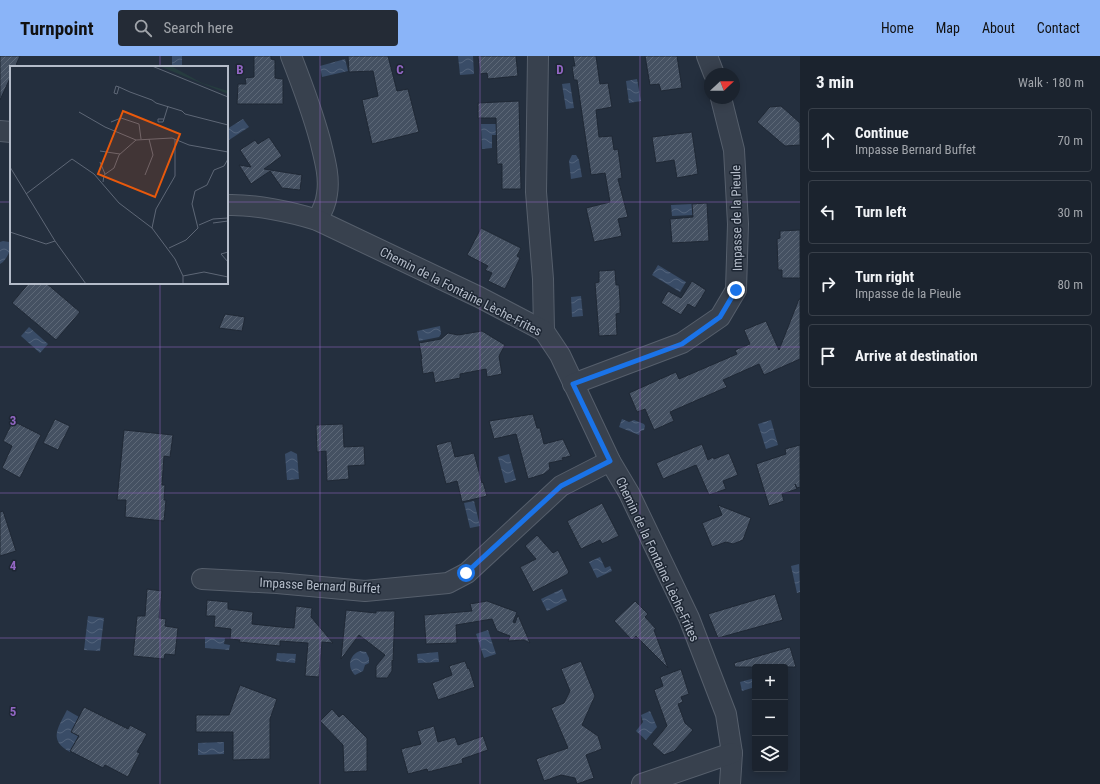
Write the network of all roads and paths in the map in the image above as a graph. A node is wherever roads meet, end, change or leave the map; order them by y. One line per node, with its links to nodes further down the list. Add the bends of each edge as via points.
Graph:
1 (291, 56): 7 (street, via 326,164 328,194)
2 (538, 56): 8 (street, via 536,192)
3 (707, 56): 4 (street)
4 (712, 68)
5 (722, 104): 9 (street, Impasse de la Pieule, via 734,150 738,224 736,290 720,317 682,344)
6 (228, 205): 7 (street, Chemin de la Fontaine Lèche-Frites, via 301,214)
7 (317, 220): 8 (street, Chemin de la Fontaine Lèche-Frites)
8 (544, 331): 9 (street, Chemin de la Fontaine Lèche-Frites, via 560,355)
9 (573, 384): 10 (street, Chemin de la Fontaine Lèche-Frites)
10 (610, 461): 11 (street, Impasse Bernard Buffet, via 561,486 466,573 448,583 365,590); 12 (street, Chemin de la Fontaine Lèche-Frites, via 629,493 688,618 726,714)
11 (202, 579)
12 (732, 753): 13 (street); 14 (street, Chemin de la Fontaine Lèche-Frites)
13 (642, 784)
14 (730, 784)

